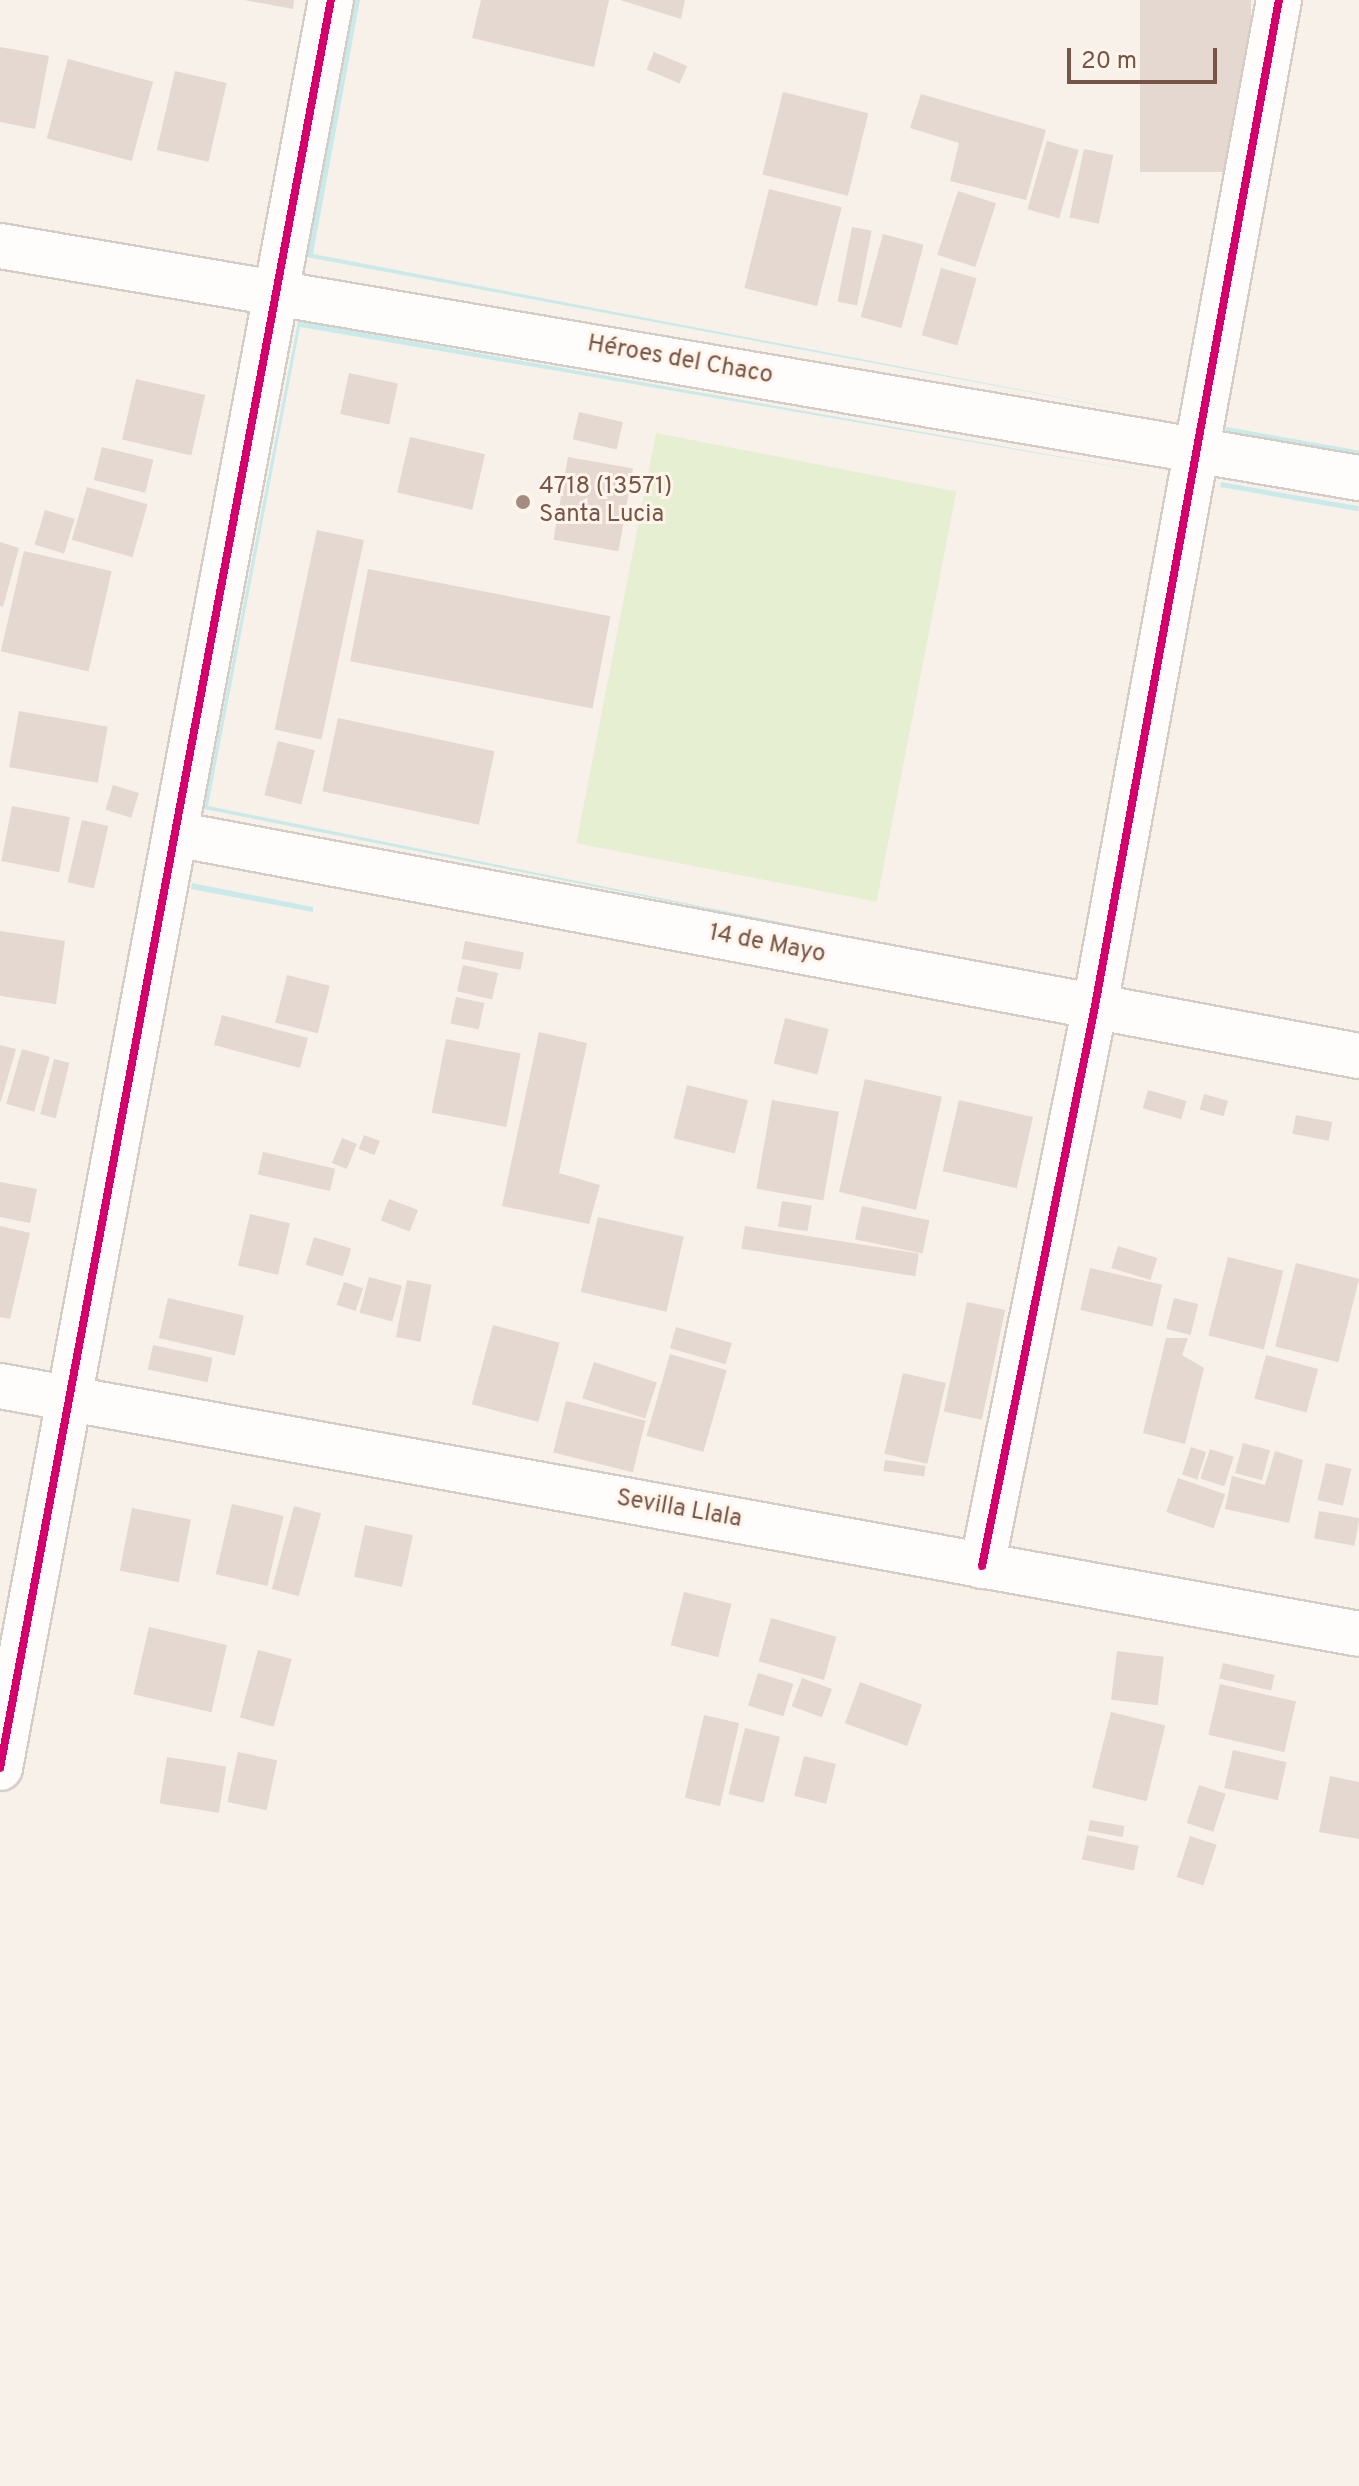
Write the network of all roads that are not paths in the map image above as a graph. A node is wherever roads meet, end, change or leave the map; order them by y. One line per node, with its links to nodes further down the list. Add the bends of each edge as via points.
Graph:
1 (331, 0): 4 (street)
2 (1279, 0): 5 (street)
3 (0, 246): 4 (street, Héroes del Chaco)
4 (276, 292): 5 (street, Héroes del Chaco); 7 (street)
5 (1197, 449): 6 (street, Héroes del Chaco); 8 (street)
6 (1359, 478)
7 (175, 834): 8 (street, 14 de Mayo); 11 (street)
8 (1095, 1006): 9 (street, 14 de Mayo); 12 (street)
9 (1359, 1056)
10 (0, 1386): 11 (street, Sevilla Llala)
11 (69, 1398): 12 (street, Sevilla Llala); 14 (street)
12 (982, 1566): 13 (street, Sevilla Llala)
13 (1359, 1634)
14 (0, 1768)

